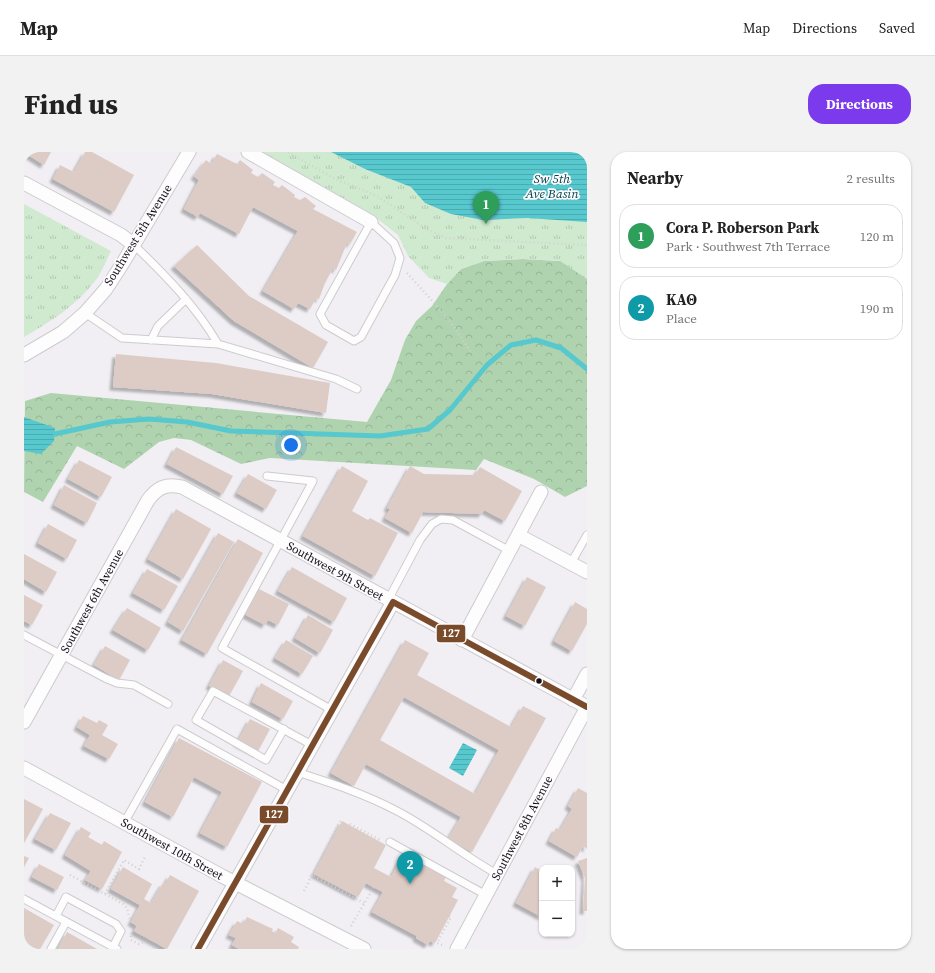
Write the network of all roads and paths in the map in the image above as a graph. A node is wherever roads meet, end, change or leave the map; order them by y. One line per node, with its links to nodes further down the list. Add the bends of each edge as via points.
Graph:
1 (189, 152): 6 (street, Southwest 5th Avenue)
2 (248, 152): 5 (street)
3 (288, 152): 7 (path, via 333,178 377,196 428,230 446,238)
4 (24, 183): 6 (street, via 121,235)
5 (371, 222): 8 (lane, via 394,243); 8 (lane, via 320,314 326,325 354,341 361,337 395,275)
6 (134, 245): 9 (lane); 10 (street, Southwest 5th Avenue, via 106,288)
7 (587, 245)
8 (400, 258): 13 (path, via 408,275 447,317)
9 (186, 299): 11 (lane, via 158,326); 12 (lane)
10 (85, 313): 11 (lane, via 122,338); 14 (street, Southwest 5th Avenue, via 63,332)
11 (151, 340): 12 (lane)
12 (218, 344): 15 (lane, via 320,374)
13 (471, 352)
14 (24, 355)
15 (358, 389)
16 (267, 476): 21 (lane, via 313,481)
17 (166, 485): 21 (street, Southwest 9th Street, via 182,488); 28 (street, Southwest 6th Avenue, via 155,491 148,500)
18 (541, 492): 19 (street)
19 (518, 535): 22 (street); 23 (street)
20 (587, 535): 23 (lane)
21 (281, 541): 25 (street, Southwest 9th Street); 33 (lane, via 222,648)
22 (510, 551): 25 (lane, via 453,520 441,519 432,524 420,540); 27 (street)
23 (571, 563): 24 (street)
24 (587, 572)
25 (390, 601): 27 (street, Southwest 9th Street); 33 (street)
26 (24, 635): 28 (lane)
27 (462, 640): 30 (street, Southwest 9th Street)
28 (62, 655): 31 (lane, via 117,683 134,685); 34 (street, Southwest 6th Avenue)
29 (587, 674): 30 (street)
30 (573, 700): 32 (street, Southwest 9th Street)
31 (168, 704)
32 (587, 707): 44 (street, Southwest 8th Avenue)
33 (332, 710): 36 (street)
34 (24, 722)
35 (284, 729): 35 (lane, via 266,760 196,720 213,691); 36 (lane)
36 (312, 744): 38 (street)
37 (24, 768): 41 (street, Southwest 10th Street)
38 (297, 772): 39 (street); 44 (lane, via 354,790 397,811)
39 (287, 790): 41 (lane, via 176,729); 46 (street)
40 (341, 820): 45 (path)
41 (124, 823): 46 (street, Southwest 10th Street)
42 (390, 842): 50 (lane)
43 (146, 855): 49 (path, via 139,869 124,860)
44 (497, 874): 50 (street, Southwest 8th Avenue)
45 (312, 875): 48 (path); 52 (path)
46 (234, 883): 60 (street); 61 (street, Southwest 10th Street)
47 (374, 887): 52 (path)
48 (304, 890)
49 (105, 894)
50 (486, 895): 62 (street, Southwest 8th Avenue)
51 (24, 899): 53 (lane)
52 (364, 903): 56 (path)
53 (56, 916): 55 (lane); 58 (lane, via 66,897 116,924 121,931)
54 (449, 916): 57 (path, via 451,917 437,943)
55 (66, 922): 58 (lane); 59 (lane)
56 (351, 927)
57 (442, 945)
58 (115, 948)
59 (50, 949)
60 (198, 949)
61 (364, 949)
62 (457, 949)

